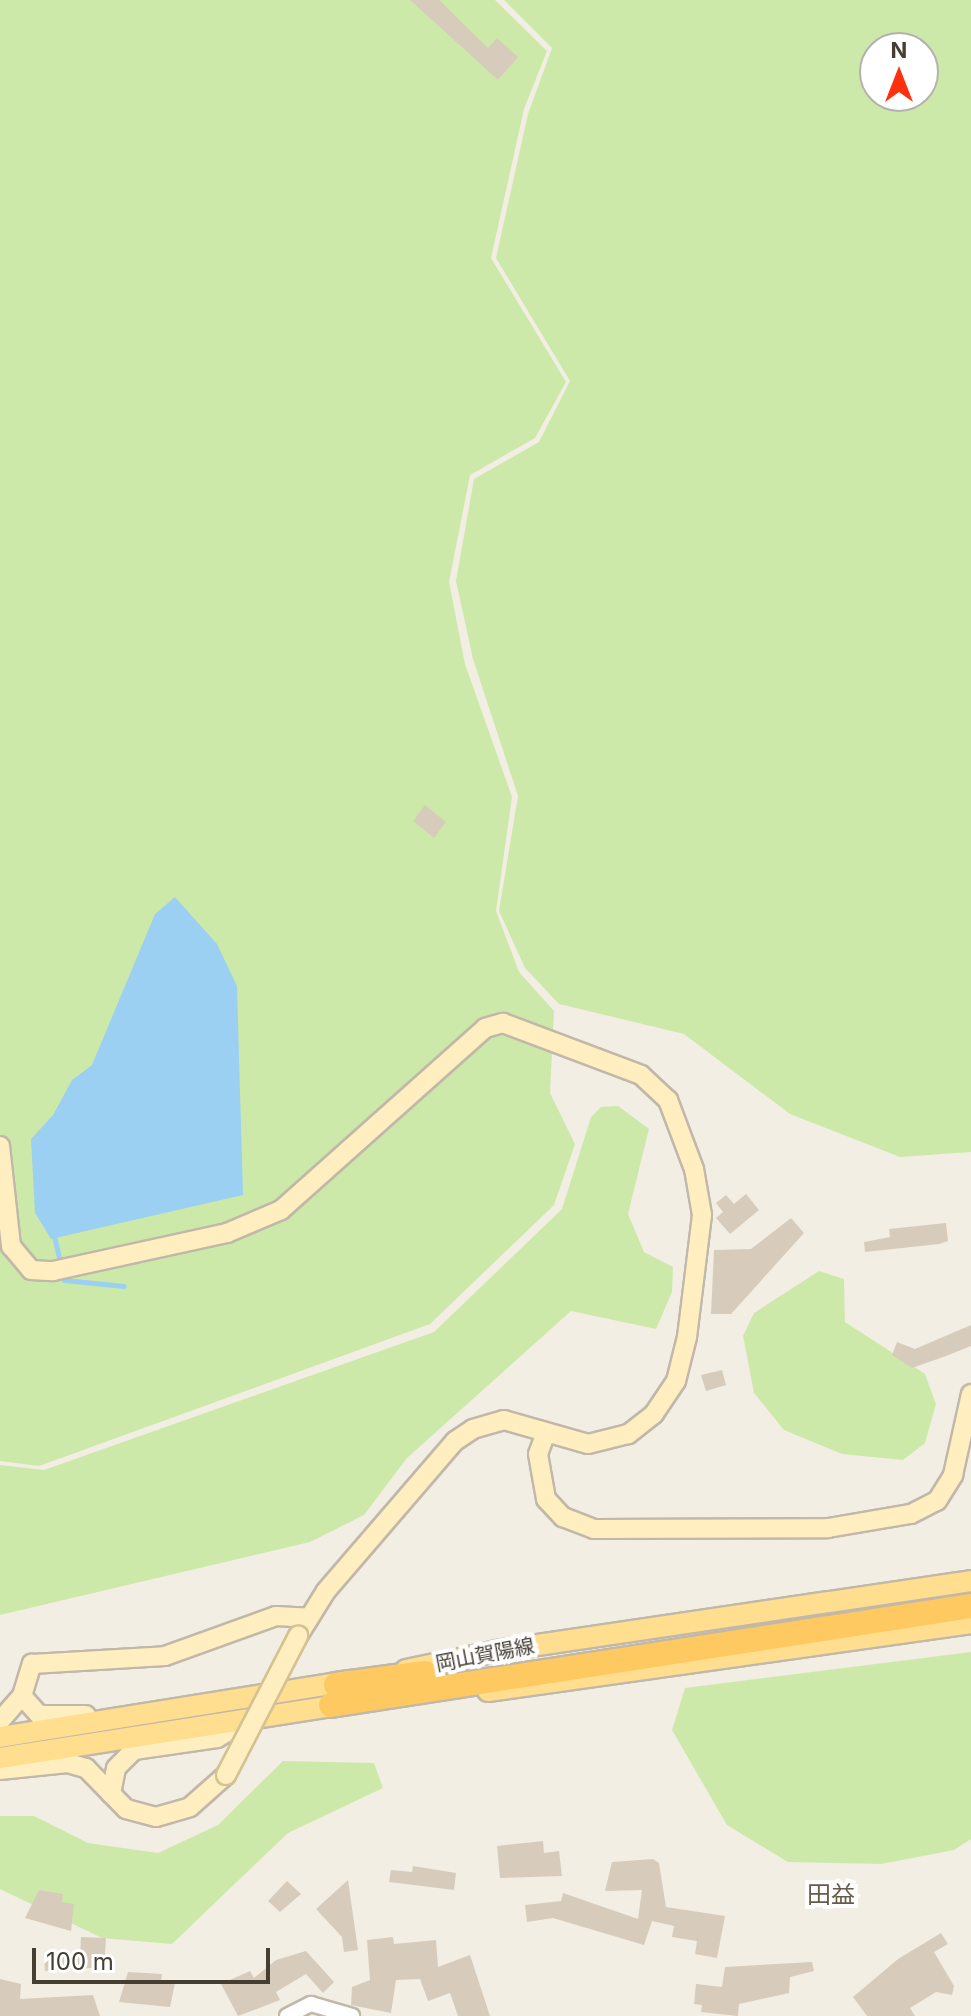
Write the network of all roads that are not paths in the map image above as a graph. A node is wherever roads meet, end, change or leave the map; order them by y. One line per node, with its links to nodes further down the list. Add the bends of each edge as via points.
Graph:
1 (0, 1146): 3 (street, via 11,1246 31,1270 53,1271 227,1233 281,1210 485,1028 503,1023 525,1029 641,1075 668,1100 700,1189 687,1337 676,1381 654,1414 628,1434 588,1444)
2 (971, 1394): 3 (street, via 953,1475 937,1501 911,1514 828,1528 594,1529 563,1517 546,1499 538,1454)
3 (545, 1435): 7 (street, via 504,1420 455,1441)
4 (971, 1581): 9 (main road, 岡山賀陽線, via 497,1651)
5 (971, 1590): 9 (highway)
6 (971, 1606): 9 (highway)
7 (309, 1618): 10 (street, via 276,1616 165,1656 32,1664); 17 (street, bridge, via 226,1775 201,1800 168,1816 133,1813)
8 (971, 1623): 9 (main road, 岡山賀陽線, via 542,1687)
9 (334, 1695): 11 (main road, 岡山賀陽線); 12 (main road, 岡山賀陽線)
10 (22, 1696): 11 (street, via 32,1710 50,1717 173,1701); 13 (street)
11 (224, 1702): 14 (main road, 岡山賀陽線)
12 (248, 1720): 15 (main road, 岡山賀陽線); 17 (street, via 217,1738 134,1750 116,1768)
13 (0, 1721)
14 (0, 1737)
15 (0, 1758)
16 (0, 1770): 17 (street, via 68,1763 86,1768)
17 (111, 1794)
18 (287, 2016): 19 (street, via 311,2004)
19 (352, 2016)

